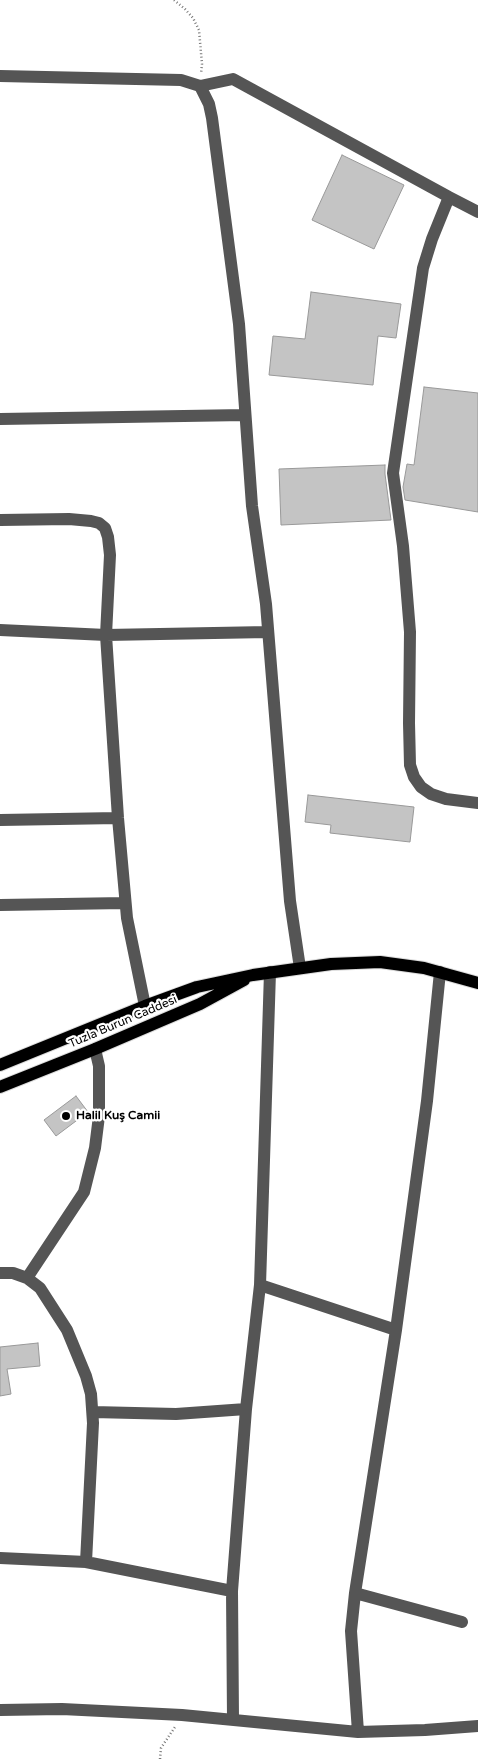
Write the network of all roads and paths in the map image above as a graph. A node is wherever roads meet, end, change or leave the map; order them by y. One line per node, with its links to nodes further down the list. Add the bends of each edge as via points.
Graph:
1 (174, 0): 3 (path, via 185,8 199,30)
2 (0, 76): 3 (street, via 182,80)
3 (200, 86): 4 (street, via 233,79); 6 (street, via 212,118 238,314)
4 (448, 197): 5 (street); 12 (street, via 423,268 393,473 410,632 410,765 414,777 431,794)
5 (478, 212)
6 (245, 415): 7 (street); 10 (street, via 252,506)
7 (0, 419)
8 (0, 520): 11 (street, via 69,519 99,523 105,528 110,555)
9 (0, 630): 11 (street)
10 (268, 632): 11 (street); 17 (street, via 290,901)
11 (106, 635): 13 (street)
12 (478, 803)
13 (118, 818): 14 (street); 15 (street)
14 (0, 820)
15 (125, 904): 16 (street); 22 (street)
16 (0, 905)
17 (300, 968): 18 (main road, Tuzla Burun Caddesi); 19 (main road, Tuzla Burun Caddesi, via 380,962)
18 (270, 972): 20 (main road, Tuzla Burun Caddesi); 28 (street)
19 (440, 972): 21 (main road, Tuzla Burun Caddesi); 29 (street, via 428,1101)
20 (253, 975): 22 (main road, Tuzla Burun Caddesi, via 197,987); 23 (main road, Tuzla Burun Caddesi, via 200,1004)
21 (478, 983)
22 (145, 1006): 24 (main road, Tuzla Burun Caddesi)
23 (95, 1050): 25 (main road, Tuzla Burun Caddesi); 27 (street, via 99,1066 99,1116 84,1192)
24 (0, 1065)
25 (0, 1088)
26 (0, 1273): 27 (street)
27 (27, 1278): 31 (street, via 40,1288 67,1330 86,1376)
28 (260, 1284): 29 (street); 30 (street)
29 (396, 1330): 35 (street)
30 (246, 1409): 31 (street, via 176,1414); 34 (street)
31 (93, 1412): 33 (street)
32 (0, 1558): 33 (street)
33 (86, 1562): 34 (street)
34 (232, 1591): 39 (street)
35 (354, 1593): 36 (street); 41 (street, via 351,1631)
36 (462, 1622)
37 (0, 1710): 38 (street, via 62,1709)
38 (182, 1715): 39 (street); 42 (path, via 161,1748)
39 (233, 1719): 41 (street)
40 (478, 1726): 41 (street)
41 (358, 1732)
42 (160, 1759)

